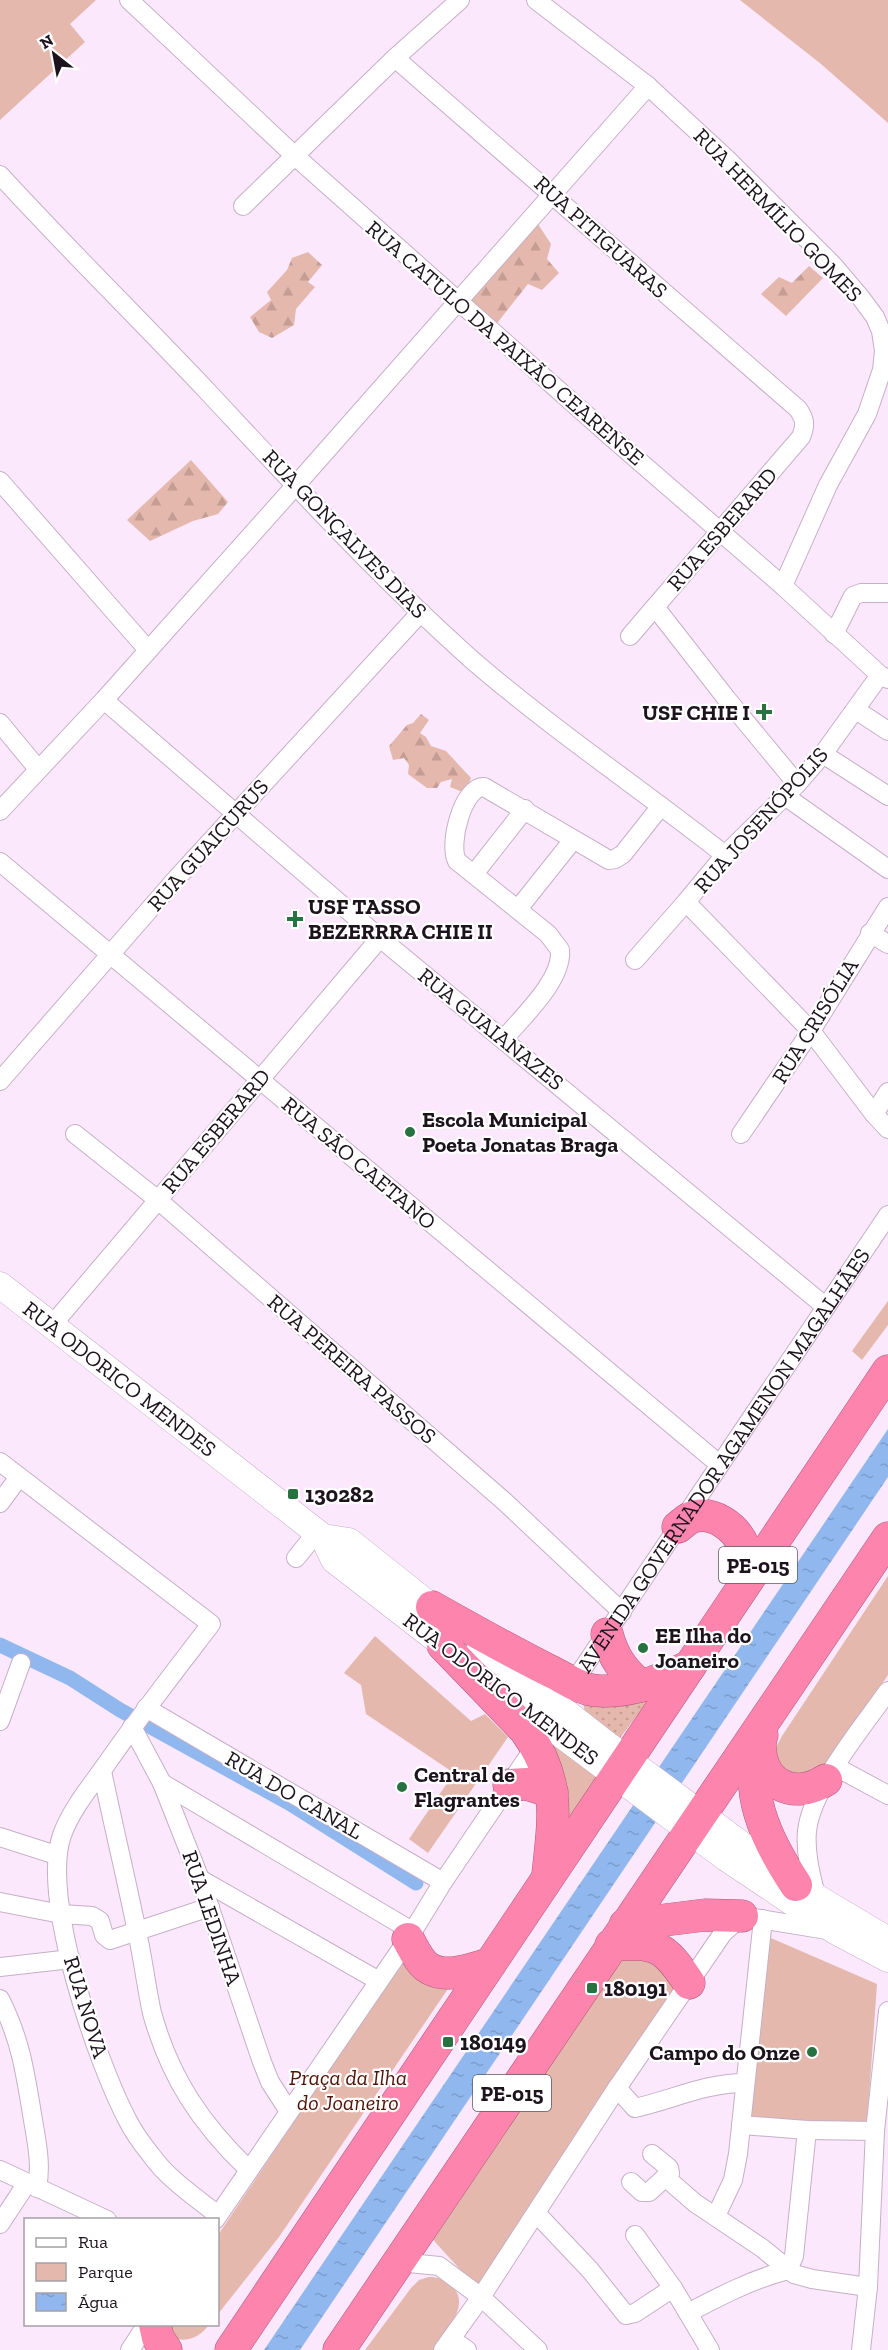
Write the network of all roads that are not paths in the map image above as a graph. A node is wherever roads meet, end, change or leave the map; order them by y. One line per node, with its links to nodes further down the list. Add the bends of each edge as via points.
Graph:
1 (129, 0): 6 (street, RUA CATULO DA PAIXÃO CEARENSE)
2 (460, 0): 4 (street)
3 (536, 0): 5 (street, RUA HERMÍLIO GOMES)
4 (395, 58): 6 (street); 8 (street, RUA PITIGUARAS)
5 (648, 86): 8 (street); 15 (street, RUA HERMÍLIO GOMES, via 833,265 875,317 881,331 882,370 873,399 828,485)
6 (295, 156): 9 (street); 10 (street, RUA CATULO DA PAIXÃO CEARENSE)
7 (0, 175): 13 (street, RUA GONÇALVES DIAS)
8 (554, 194): 10 (street); 11 (street, RUA PITIGUARAS)
9 (243, 207)
10 (458, 302): 13 (street); 14 (street, RUA CATULO DA PAIXÃO CEARENSE)
11 (805, 418): 14 (street, RUA ESBERARD, via 801,437)
12 (0, 481): 21 (street)
13 (296, 485): 18 (street, RUA GONÇALVES DIAS); 21 (street)
14 (720, 531): 15 (street, RUA CATULO DA PAIXÃO CEARENSE); 17 (street, RUA ESBERARD)
15 (783, 586): 19 (street, RUA CATULO DA PAIXÃO CEARENSE)
16 (888, 593): 19 (street, via 854,596)
17 (655, 607): 20 (street, RUA ESBERARD); 29 (street, via 687,645)
18 (421, 612): 31 (street, RUA GONÇALVES DIAS, via 542,717); 34 (street, RUA GUAICURUS)
19 (834, 634): 22 (street, RUA CATULO DA PAIXÃO CEARENSE)
20 (630, 636)
21 (148, 650): 23 (street)
22 (884, 677): 24 (street, RUA JOSENÓPOLIS)
23 (104, 700): 28 (street); 34 (street, RUA GUAIANAZES)
24 (856, 710): 26 (street); 27 (street, RUA JOSENÓPOLIS)
25 (0, 723): 28 (street)
26 (888, 730)
27 (823, 754): 29 (street, RUA JOSENÓPOLIS); 30 (street)
28 (38, 769): 33 (street)
29 (791, 790): 36 (street, RUA JOSENÓPOLIS); 38 (street)
30 (888, 796)
31 (661, 806): 35 (street, via 615,859 603,858); 36 (street, RUA GONÇALVES DIAS)
32 (525, 809): 35 (street); 39 (street); 39 (street, via 484,787 474,790 458,819 454,850 457,861)
33 (0, 811)
34 (235, 814): 44 (street, RUA GUAIANAZES); 46 (street, RUA GUAICURUS)
35 (573, 840): 42 (street)
36 (725, 855): 40 (street, RUA JOSENÓPOLIS)
37 (0, 862): 46 (street, RUA SÃO CAETANO)
38 (888, 868)
39 (474, 874): 42 (street)
40 (686, 902): 47 (street, RUA JOSENÓPOLIS); 48 (street)
41 (888, 907): 43 (street, RUA CRISÓLIA)
42 (518, 909): 49 (street, via 554,941 560,955 548,986)
43 (870, 933): 45 (street); 48 (street, RUA CRISÓLIA)
44 (380, 938): 49 (street, RUA GUAIANAZES); 50 (street, RUA ESBERARD)
45 (888, 944)
46 (111, 956): 50 (street, RUA SÃO CAETANO); 51 (street, RUA GUAICURUS)
47 (634, 960)
48 (811, 1031): 53 (street); 56 (street, RUA CRISÓLIA)
49 (504, 1039): 60 (street, RUA GUAIANAZES)
50 (259, 1080): 57 (street, RUA ESBERARD); 64 (street, RUA SÃO CAETANO)
51 (0, 1081)
52 (888, 1092): 53 (street)
53 (874, 1114): 54 (street)
54 (888, 1129)
55 (75, 1134): 57 (street, RUA PEREIRA PASSOS)
56 (741, 1134)
57 (158, 1200): 61 (street, RUA ESBERARD); 73 (street, RUA PEREIRA PASSOS, via 505,1502)
58 (888, 1215): 60 (street, AVENIDA GOVERNADOR AGAMENON MAGALHÃES)
59 (0, 1285): 61 (main road, RUA ODORICO MENDES)
60 (826, 1307): 64 (street, AVENIDA GOVERNADOR AGAMENON MAGALHÃES)
61 (53, 1324): 68 (main road, RUA ODORICO MENDES)
62 (888, 1371): 71 (highway, PE-015)
63 (0, 1462): 65 (street)
64 (719, 1464): 67 (street, AVENIDA GOVERNADOR AGAMENON MAGALHÃES)
65 (20, 1477): 66 (street); 81 (street, RUA NOVA, via 210,1624)
66 (0, 1503)
67 (678, 1527): 71 (highway, PE-015, via 691,1518 707,1516 722,1521 743,1545); 73 (street, AVENIDA GOVERNADOR AGAMENON MAGALHÃES)
68 (320, 1534): 70 (street); 72 (main road, RUA ODORICO MENDES, via 349,1541); 74 (main road, RUA ODORICO MENDES, via 334,1560)
69 (888, 1538): 80 (highway, PE-015)
70 (296, 1558)
71 (752, 1575): 76 (highway, PE-015)
72 (432, 1607): 79 (highway, via 509,1651)
73 (614, 1623): 77 (highway, via 616,1660); 79 (street, AVENIDA GOVERNADOR AGAMENON MAGALHÃES)
74 (443, 1645): 84 (highway, via 509,1711); 87 (main road, RUA ODORICO MENDES)
75 (21, 1663): 82 (street)
76 (690, 1666): 77 (highway); 87 (highway, PE-015)
77 (641, 1686): 79 (highway)
78 (888, 1690): 86 (street)
79 (565, 1694): 87 (main road, RUA ODORICO MENDES)
80 (777, 1703): 83 (highway); 92 (highway, PE-015)
81 (139, 1717): 85 (street, RUA NOVA); 88 (street, RUA LEDINHA); 97 (street, RUA DO CANAL)
82 (0, 1721)
83 (760, 1740): 86 (highway, via 766,1773 784,1787 813,1788); 98 (highway, via 754,1769 760,1820 771,1845)
84 (536, 1745): 89 (street); 90 (highway, via 548,1769)
85 (102, 1771): 94 (street, RUA NOVA, via 73,1812); 103 (street)
86 (831, 1773): 91 (street); 98 (street, via 814,1805 807,1831)
87 (630, 1774): 92 (main road); 96 (highway, PE-015)
88 (162, 1783): 95 (street, RUA LEDINHA); 105 (street)
89 (509, 1785): 90 (highway, via 527,1784); 97 (street)
90 (552, 1792): 96 (highway, via 554,1816)
91 (888, 1795)
92 (686, 1816): 98 (main road); 104 (main road); 106 (highway, PE-015)
93 (0, 1837): 94 (street)
94 (56, 1855): 101 (street, RUA NOVA)
95 (200, 1879): 100 (street, RUA LEDINHA); 112 (street)
96 (547, 1879): 110 (highway, PE-015)
97 (443, 1882): 105 (street)
98 (806, 1890): 107 (main road)
99 (0, 1902): 101 (street)
100 (210, 1908): 103 (street); 119 (street, RUA LEDINHA, via 262,2062)
101 (62, 1914): 103 (street, via 97,1919 110,1940); 108 (street, RUA NOVA)
102 (753, 1918): 104 (street); 106 (highway, via 705,1915); 113 (street, via 723,1933); 117 (street)
103 (137, 1931): 125 (street, via 152,2011 176,2076 197,2113)
104 (835, 1931): 109 (main road)
105 (410, 1935): 110 (highway, via 427,1967 438,1972 450,1974); 112 (street)
106 (618, 1935): 113 (highway, via 664,1951); 137 (highway, PE-015)
107 (888, 1940)
108 (71, 1959): 111 (street); 132 (street, RUA NOVA, via 103,2063 128,2122 152,2157)
109 (888, 1959)
110 (490, 1964): 146 (highway, PE-015)
111 (0, 1967)
112 (379, 1981): 119 (street)
113 (689, 1983): 118 (street)
114 (0, 1999): 129 (street, via 24,2061 40,2162)
115 (888, 2011): 116 (street)
116 (886, 2050): 121 (street)
117 (744, 2083): 118 (street, via 682,2093 635,2108); 120 (street)
118 (617, 2088): 130 (street)
119 (288, 2110): 125 (street)
120 (741, 2125): 122 (street); 131 (street, via 731,2145 733,2180)
121 (880, 2126): 122 (street); 126 (street)
122 (807, 2130): 138 (street, via 794,2256)
123 (652, 2154): 127 (street, via 670,2169)
124 (0, 2170): 129 (street)
125 (249, 2170): 132 (street)
126 (880, 2172): 135 (street)
127 (665, 2177): 128 (street, via 649,2192 642,2192); 131 (street)
128 (631, 2182)
129 (32, 2185): 133 (street); 134 (street)
130 (536, 2213): 140 (street, via 584,2263 626,2316); 141 (street)
131 (716, 2216): 138 (street)
132 (217, 2217)
133 (103, 2218)
134 (0, 2224)
135 (880, 2234): 139 (street)
136 (635, 2235): 140 (street)
137 (399, 2262): 141 (street, via 439,2266); 149 (highway, PE-015)
138 (788, 2270): 139 (street, via 812,2279); 142 (street, via 758,2279)
139 (868, 2287): 153 (street)
140 (673, 2288): 142 (street)
141 (481, 2297): 145 (street); 151 (street)
142 (688, 2313): 152 (street)
143 (146, 2326): 147 (street)
144 (155, 2326): 148 (highway)
145 (447, 2344): 150 (street)
146 (230, 2349)
147 (130, 2350)
148 (166, 2350)
149 (339, 2350)
150 (467, 2350)
151 (538, 2350)
152 (710, 2350)
153 (861, 2350)

